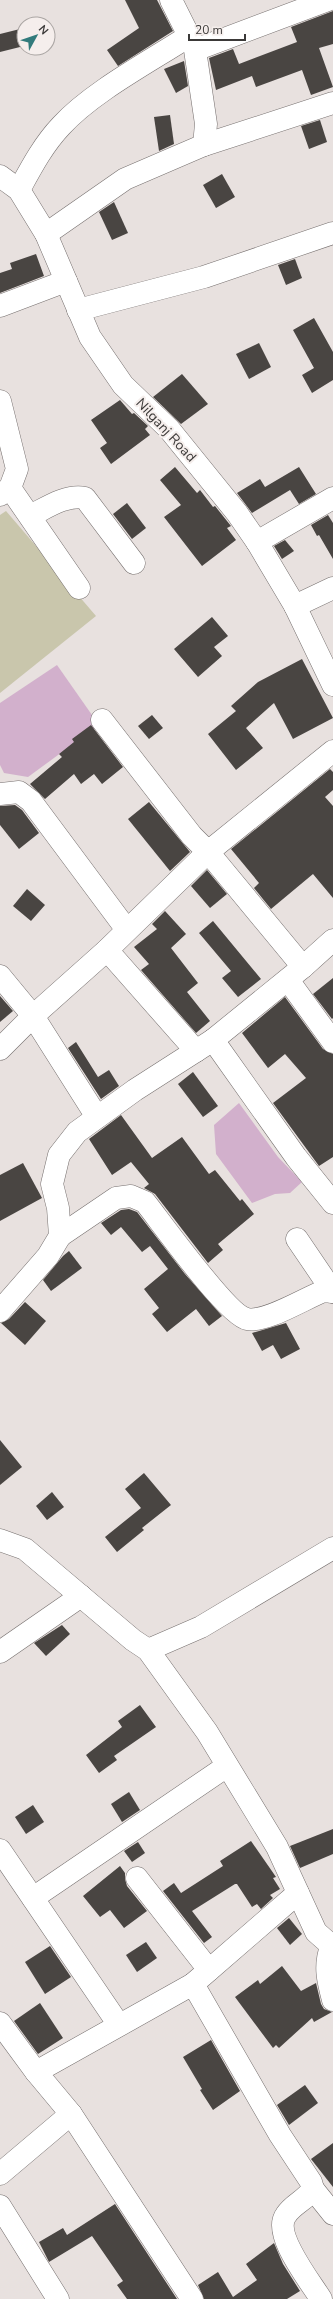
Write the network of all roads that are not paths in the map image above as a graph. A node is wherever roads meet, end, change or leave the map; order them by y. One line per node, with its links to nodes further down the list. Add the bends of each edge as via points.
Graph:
1 (171, 0): 3 (street)
2 (328, 0): 3 (street)
3 (192, 43): 5 (street, via 206,124); 7 (street, via 84,104 43,147)
4 (333, 103): 5 (street)
5 (204, 145): 9 (street, via 125,179)
6 (0, 176): 7 (street, Nilganj Road)
7 (19, 190): 9 (street, Nilganj Road)
8 (333, 233): 12 (street, via 204,277)
9 (46, 234): 10 (street, Nilganj Road)
10 (66, 281): 11 (street); 12 (street, Nilganj Road)
11 (0, 306)
12 (78, 310): 17 (street, Nilganj Road, via 90,337 123,385 168,429 237,513)
13 (0, 401): 14 (street, via 17,469)
14 (5, 491): 16 (street)
15 (333, 498): 17 (street)
16 (30, 516): 18 (street, via 76,496 85,498); 19 (street)
17 (257, 542): 21 (street, Nilganj Road)
18 (134, 563)
19 (79, 588)
20 (333, 588): 21 (street)
21 (295, 606): 22 (street, Nilganj Road)
22 (333, 685)
23 (102, 720): 26 (street, via 192,836)
24 (333, 751): 26 (street)
25 (0, 794): 27 (street, via 19,792 31,801)
26 (208, 852): 27 (street); 30 (street)
27 (127, 930): 29 (street)
28 (333, 940): 30 (street)
29 (107, 950): 32 (street); 34 (street)
30 (295, 974): 33 (street); 34 (street)
31 (0, 976): 32 (street)
32 (33, 1016): 35 (street); 36 (street)
33 (333, 1042)
34 (204, 1045): 36 (street); 37 (street)
35 (0, 1049)
36 (97, 1117): 38 (street, via 77,1132 59,1155 52,1184 58,1208)
37 (333, 1203)
38 (60, 1236): 40 (street, via 116,1198 131,1196 145,1202 221,1298 238,1315 247,1319 265,1317 324,1291); 41 (street, via 48,1256)
39 (297, 1239): 40 (street)
40 (333, 1292)
41 (0, 1311)
42 (0, 1540): 44 (street, via 25,1549)
43 (333, 1548): 45 (street, via 201,1627)
44 (81, 1596): 45 (street); 46 (street)
45 (148, 1650): 47 (street, via 207,1732)
46 (0, 1652)
47 (227, 1766): 50 (street, via 276,1848); 51 (street)
48 (0, 1850): 51 (street)
49 (137, 1878): 53 (street)
50 (298, 1893): 52 (street, via 316,1932); 53 (street)
51 (33, 1898): 56 (street)
52 (332, 1947): 54 (street, via 326,1961)
53 (201, 1977): 56 (street); 60 (street, via 280,2135)
54 (333, 2000)
55 (0, 2023): 57 (street)
56 (119, 2025): 57 (street)
57 (36, 2072): 58 (street)
58 (71, 2114): 59 (street); 64 (street)
59 (0, 2174)
60 (313, 2189): 62 (street); 65 (street, via 287,2213 282,2227 286,2243)
61 (0, 2206): 63 (street)
62 (333, 2214)
63 (58, 2299)
64 (192, 2299)
65 (322, 2299)

